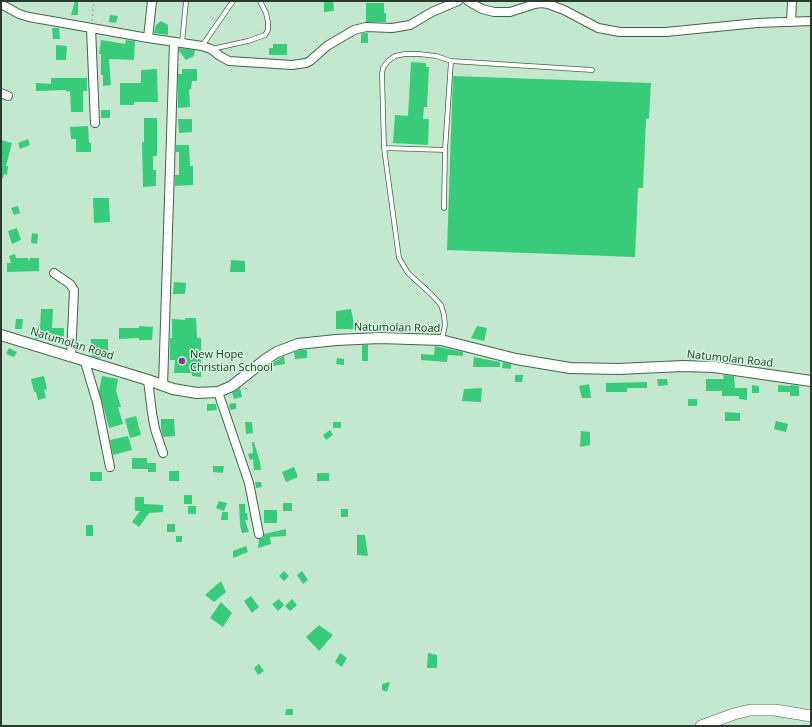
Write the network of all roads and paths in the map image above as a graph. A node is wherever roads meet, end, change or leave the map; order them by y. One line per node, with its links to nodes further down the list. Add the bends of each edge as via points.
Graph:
1 (94, 1): 13 (path)
2 (152, 1): 14 (street)
3 (186, 1): 15 (lane)
4 (233, 1): 16 (lane)
5 (260, 1): 17 (lane, via 268,22 265,35)
6 (458, 1): 17 (street, via 410,25 354,30 327,46 306,63 292,65 229,61)
7 (468, 1): 12 (street, via 494,12 510,12 541,3 548,4 598,28 620,32 666,32)
8 (792, 1): 12 (street)
9 (1, 4): 10 (street)
10 (11, 5): 13 (street, via 29,17)
11 (811, 21): 12 (street)
12 (791, 22)
13 (91, 28): 14 (street); 20 (street)
14 (148, 38): 15 (street)
15 (178, 43): 16 (street); 31 (street)
16 (202, 46): 17 (street)
17 (211, 49)
18 (451, 62): 19 (lane); 21 (lane, via 436,56 405,54 388,61 382,74); 22 (lane)
19 (592, 70)
20 (95, 123)
21 (384, 148): 22 (lane); 26 (lane, via 399,258 408,273 441,305 445,325)
22 (445, 150): 23 (lane)
23 (444, 208)
24 (54, 273): 27 (street, via 74,290)
25 (1, 335): 27 (street, Natumolan Road)
26 (441, 340): 30 (street, Natumolan Road, via 570,368 714,367); 32 (street, Natumolan Road, via 380,338 298,344 266,358 239,381)
27 (71, 357): 28 (street, Natumolan Road)
28 (85, 362): 29 (street, Natumolan Road); 34 (street, via 97,402)
29 (148, 380): 31 (street, Natumolan Road); 33 (street, via 155,429)
30 (811, 381)
31 (163, 386): 32 (street, Natumolan Road, via 189,393)
32 (218, 392): 35 (street, via 249,483)
33 (163, 453)
34 (110, 467)
35 (259, 534)
36 (811, 716): 37 (main road, via 775,710 750,710)
37 (701, 726)

